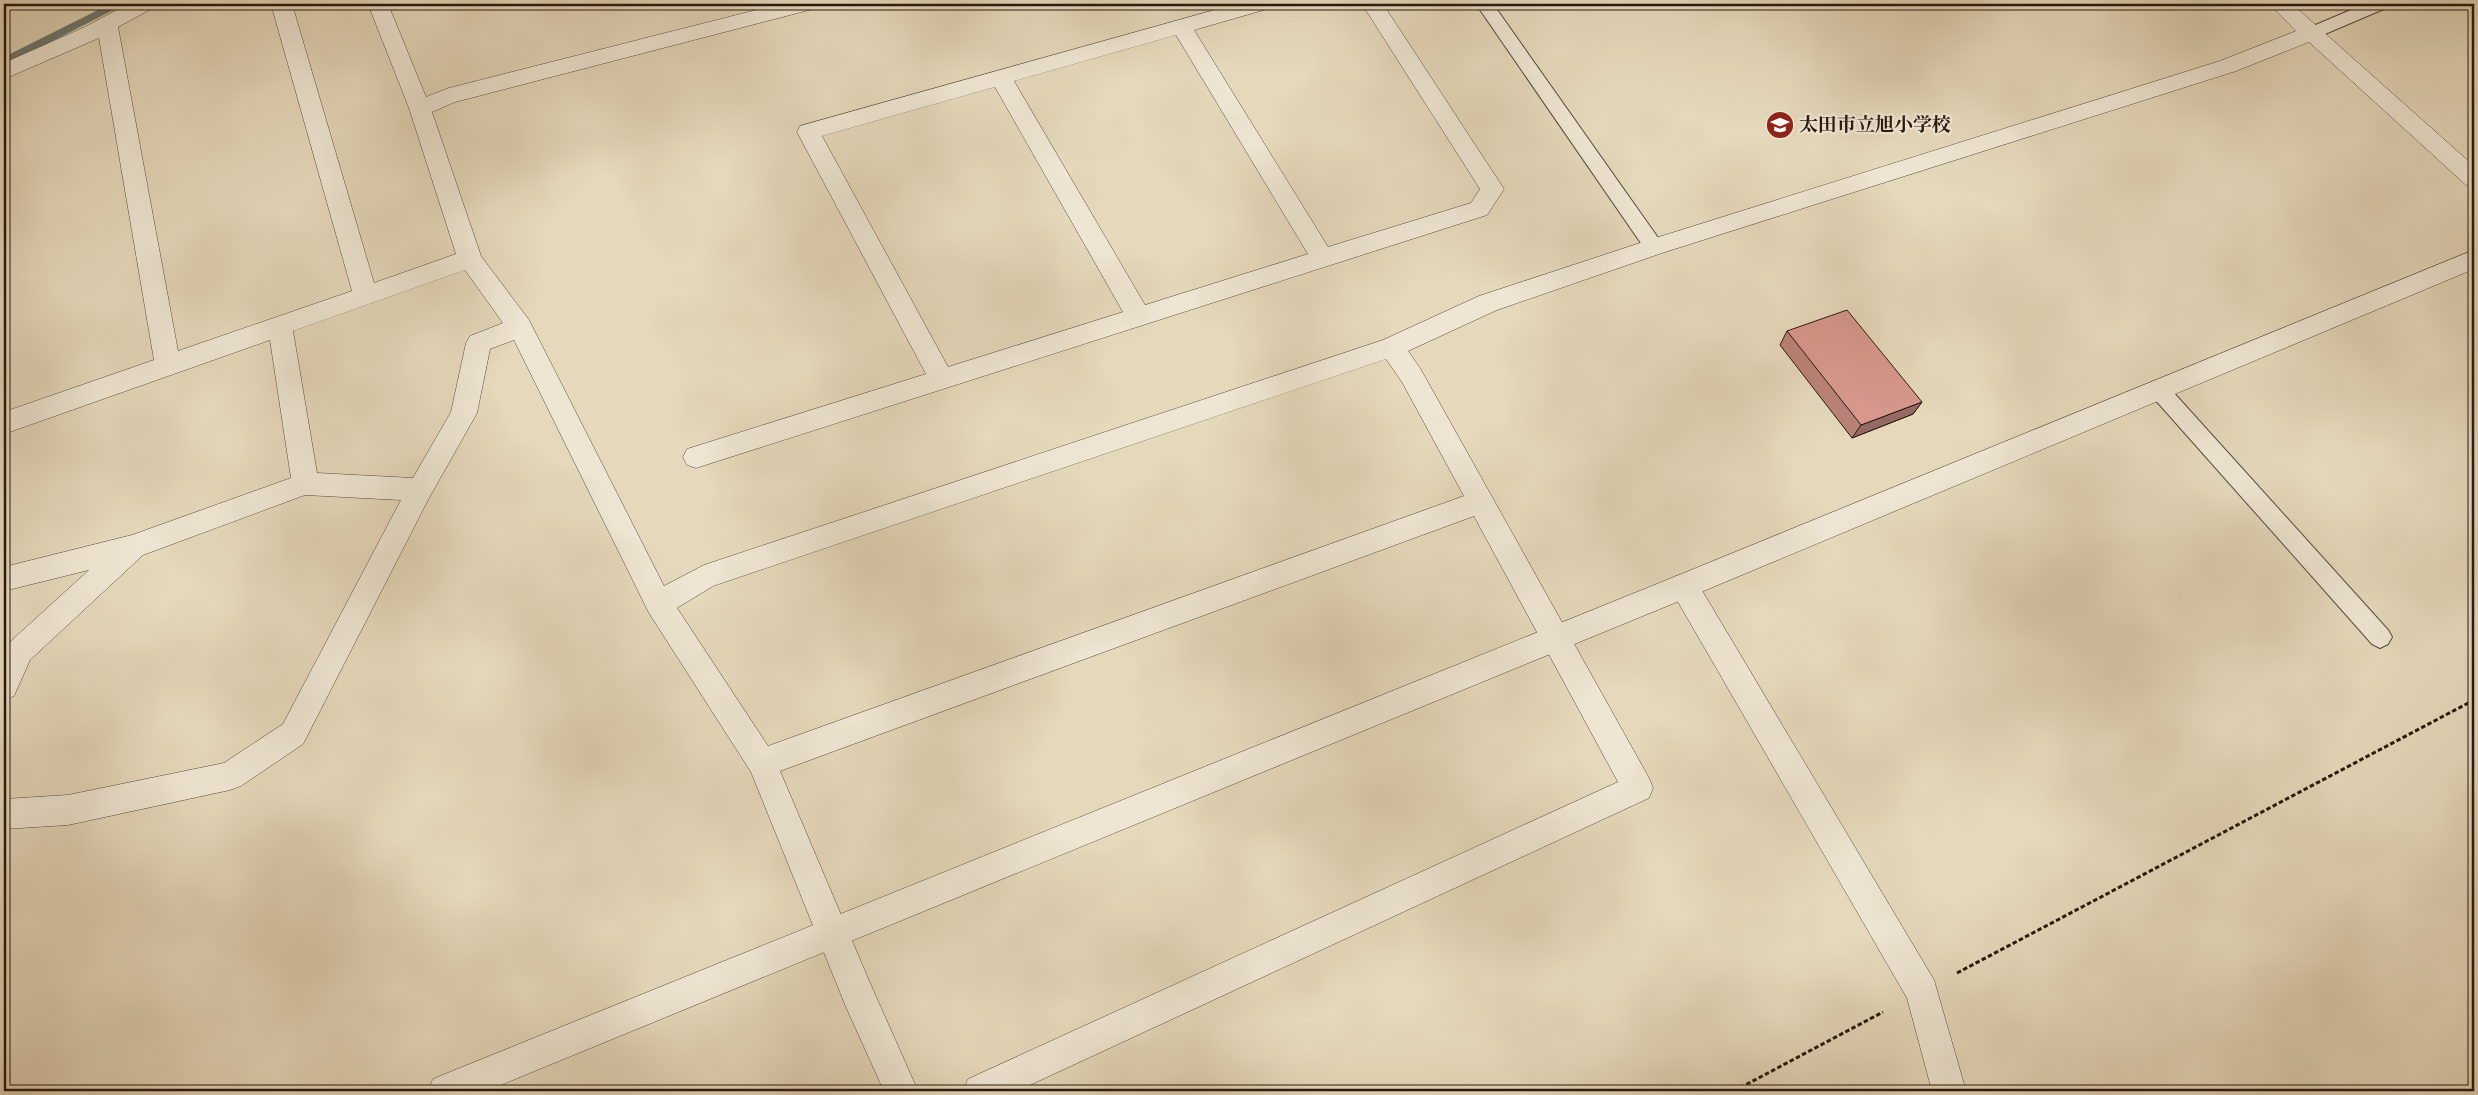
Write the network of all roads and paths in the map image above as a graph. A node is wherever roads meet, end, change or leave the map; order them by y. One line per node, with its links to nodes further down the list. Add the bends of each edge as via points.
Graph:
1 (144, 4): 10 (street)
2 (281, 4): 21 (street)
3 (378, 4): 15 (street)
4 (806, 4): 15 (street, via 449,96)
5 (1260, 4): 11 (street)
6 (1372, 4): 18 (street, via 1492,189 1479,209)
7 (1484, 4): 17 (lane)
8 (2279, 4): 12 (street)
9 (2380, 4): 12 (lane)
10 (107, 24): 13 (street); 26 (street)
11 (1182, 27): 14 (street); 18 (street)
12 (2312, 33): 16 (street); 17 (street, via 2228,66)
13 (4, 72)
14 (1001, 77): 22 (street); 27 (street, via 808,132)
15 (420, 108): 20 (street)
16 (2474, 179)
17 (1654, 247): 25 (street, via 1488,303)
18 (1323, 258): 22 (street)
19 (2474, 259): 28 (street)
20 (470, 260): 21 (street); 24 (street)
21 (366, 296): 23 (street)
22 (1139, 317): 27 (street)
23 (280, 326): 26 (street); 31 (street)
24 (520, 327): 32 (street, via 479,343 464,413); 37 (street)
25 (1392, 347): 33 (street, via 1411,375); 37 (street, via 704,577)
26 (168, 365): 29 (street)
27 (942, 379): 30 (street)
28 (2158, 389): 36 (street); 38 (lane)
29 (4, 423)
30 (696, 457)
31 (305, 484): 32 (street); 34 (street)
32 (420, 490): 43 (street, via 294,734 230,776 68,810)
33 (1480, 502): 39 (street); 42 (street)
34 (133, 547): 35 (street); 40 (street, via 20,651)
35 (4, 579)
36 (1684, 586): 39 (street); 45 (street)
37 (659, 604): 42 (street)
38 (2380, 637)
39 (1554, 639): 44 (street); 48 (street, via 1638,788)
40 (4, 687)
41 (2474, 700): 45 (path)
42 (762, 763): 44 (street)
43 (4, 814)
44 (835, 934): 46 (street); 47 (street)
45 (1922, 992): 49 (path); 50 (street)
46 (445, 1091)
47 (902, 1091)
48 (980, 1091)
49 (1734, 1091)
50 (1949, 1091)

